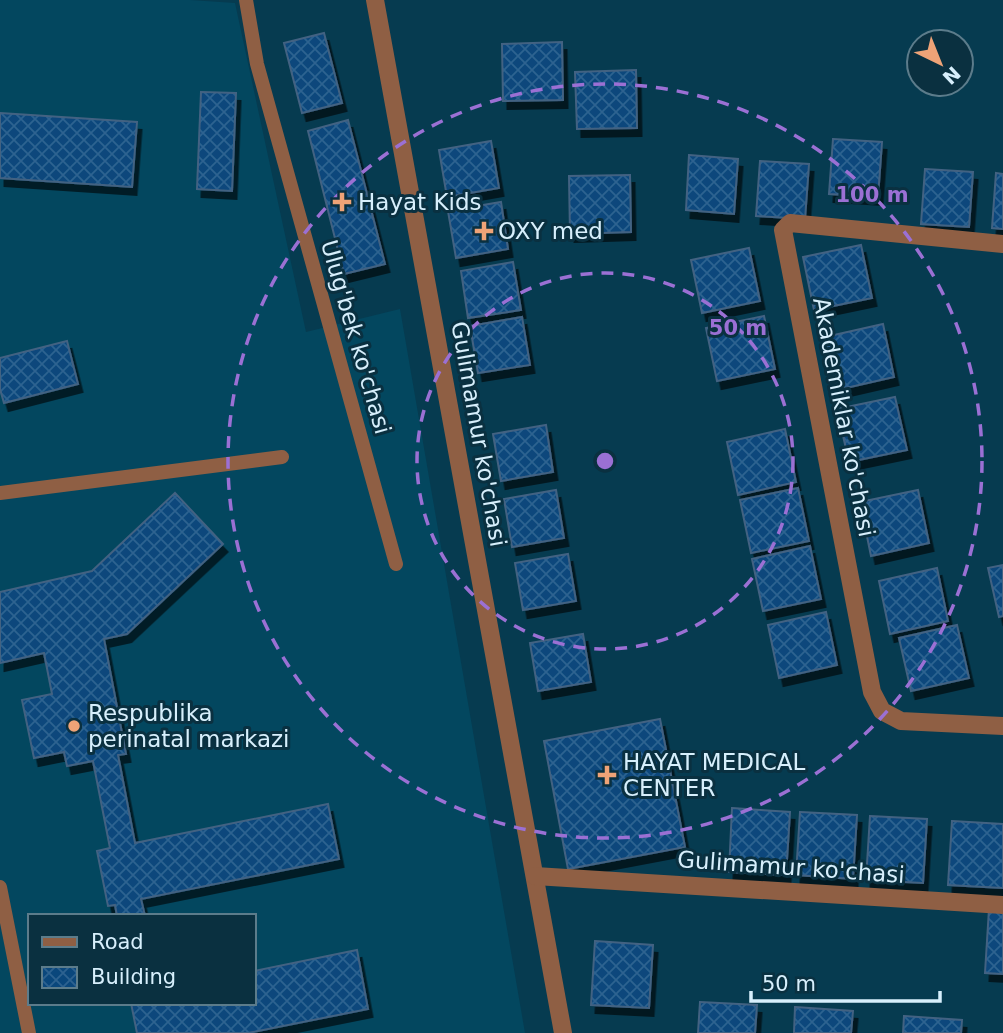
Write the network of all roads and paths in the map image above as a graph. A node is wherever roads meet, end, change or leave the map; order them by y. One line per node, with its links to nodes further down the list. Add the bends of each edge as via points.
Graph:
1 (246, 0): 6 (lane, Ulug'bek ko'chasi, via 257,64)
2 (375, 0): 8 (street, Gulimamur ko'chasi)
3 (1003, 244): 7 (street, Akademiklar ko'chasi, via 790,223 783,230 872,692 882,710 901,721)
4 (282, 457): 5 (lane)
5 (0, 493)
6 (397, 564)
7 (1003, 726)
8 (535, 876): 10 (street, Gulimamur ko'chasi); 12 (street, Gulimamur ko'chasi)
9 (0, 887): 11 (lane)
10 (1003, 905)
11 (29, 1033)
12 (563, 1033)

